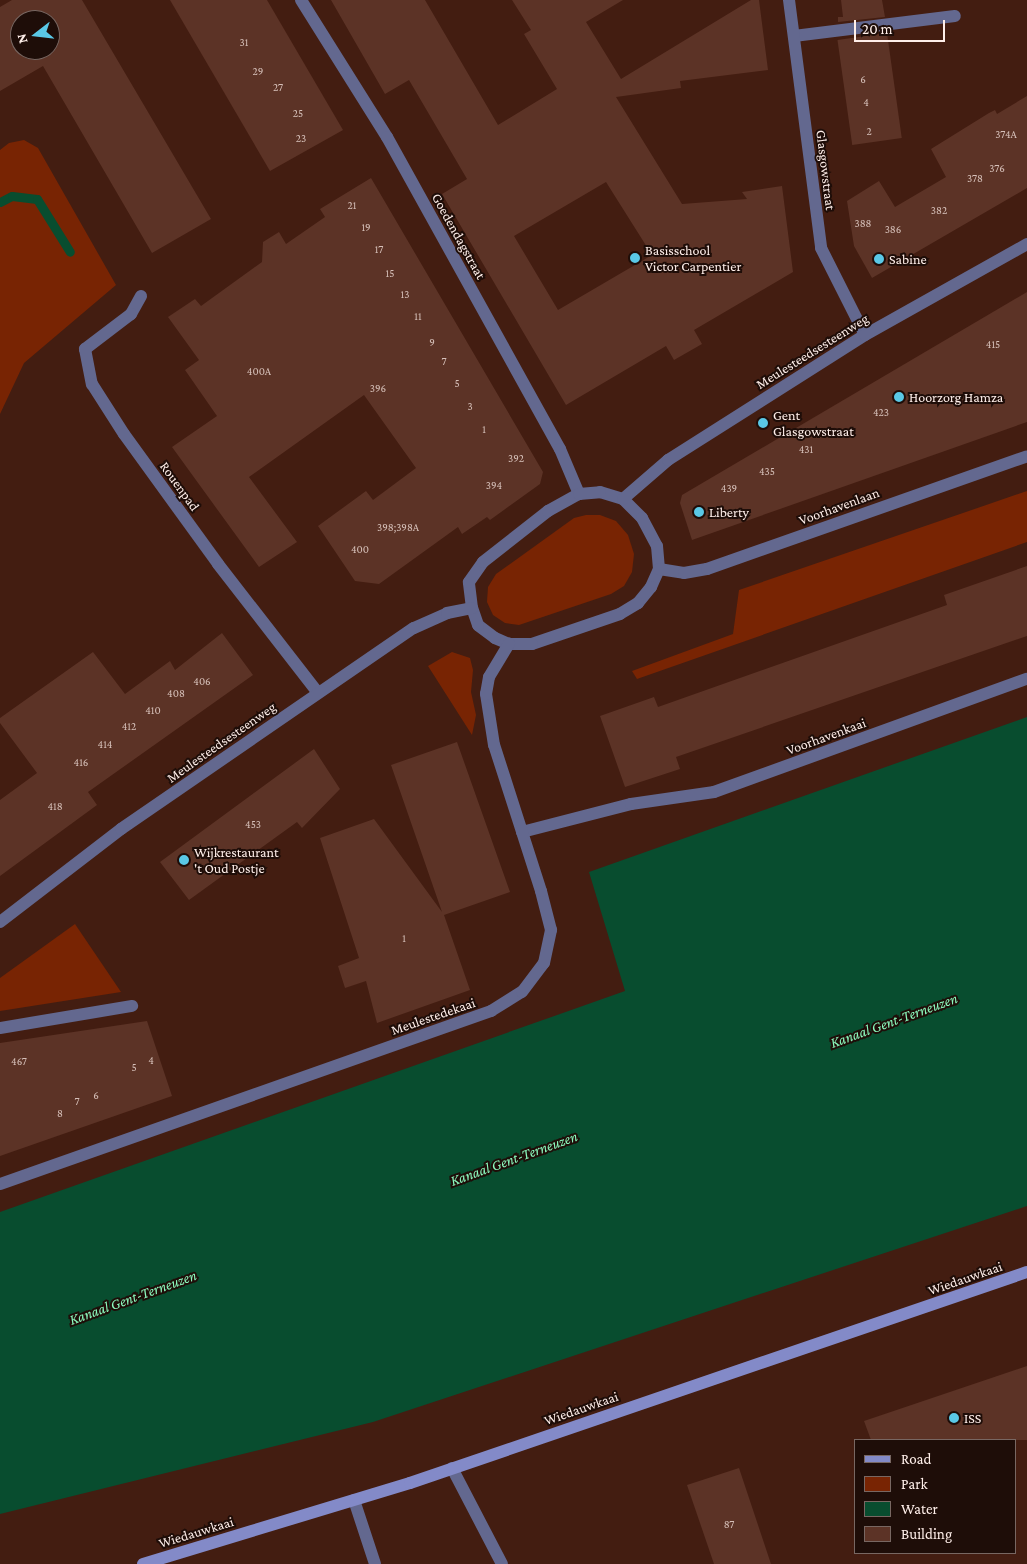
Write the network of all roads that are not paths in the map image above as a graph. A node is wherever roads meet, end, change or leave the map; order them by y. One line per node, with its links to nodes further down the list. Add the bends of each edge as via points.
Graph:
1 (301, 0): 9 (street, Goedendagstraat, via 387,137 560,449)
2 (789, 0): 4 (street, Glasgowstraat)
3 (955, 16): 4 (street)
4 (794, 36): 7 (street, Glasgowstraat, via 821,248)
5 (1027, 244): 7 (street, Meulesteedsesteenweg)
6 (141, 296): 15 (street, Rouenpad, via 131,314 85,349 92,384 218,564)
7 (865, 335): 10 (street, Meulesteedsesteenweg, via 668,460)
8 (1027, 456): 11 (street, Voorhavenlaan, via 707,569 684,573)
9 (579, 494): 10 (street, via 600,492); 12 (street, via 548,511 483,562 469,582)
10 (623, 499): 11 (street, via 642,518 656,546)
11 (659, 569): 13 (street, via 651,587 638,603 620,614 532,644)
12 (472, 608): 13 (street, via 478,625); 15 (street, Meulesteedsesteenweg, via 447,613 414,628)
13 (510, 644): 16 (street, Meulestedekaai, via 489,677 486,694 494,744)
14 (1027, 679): 16 (street, Voorhavenkaai, via 714,792 631,804)
15 (318, 693): 17 (street, Meulesteedsesteenweg, via 121,829)
16 (522, 832): 20 (street, Meulestedekaai, via 551,930 544,963 522,992 491,1011)
17 (0, 922)
18 (132, 1006): 19 (street)
19 (0, 1028)
20 (0, 1184)
21 (1027, 1272): 22 (main road, Wiedauwkaai)
22 (452, 1468): 23 (main road, Wiedauwkaai); 26 (street)
23 (354, 1500): 24 (main road, Wiedauwkaai); 25 (street)
24 (143, 1564)
25 (374, 1564)
26 (502, 1564)

